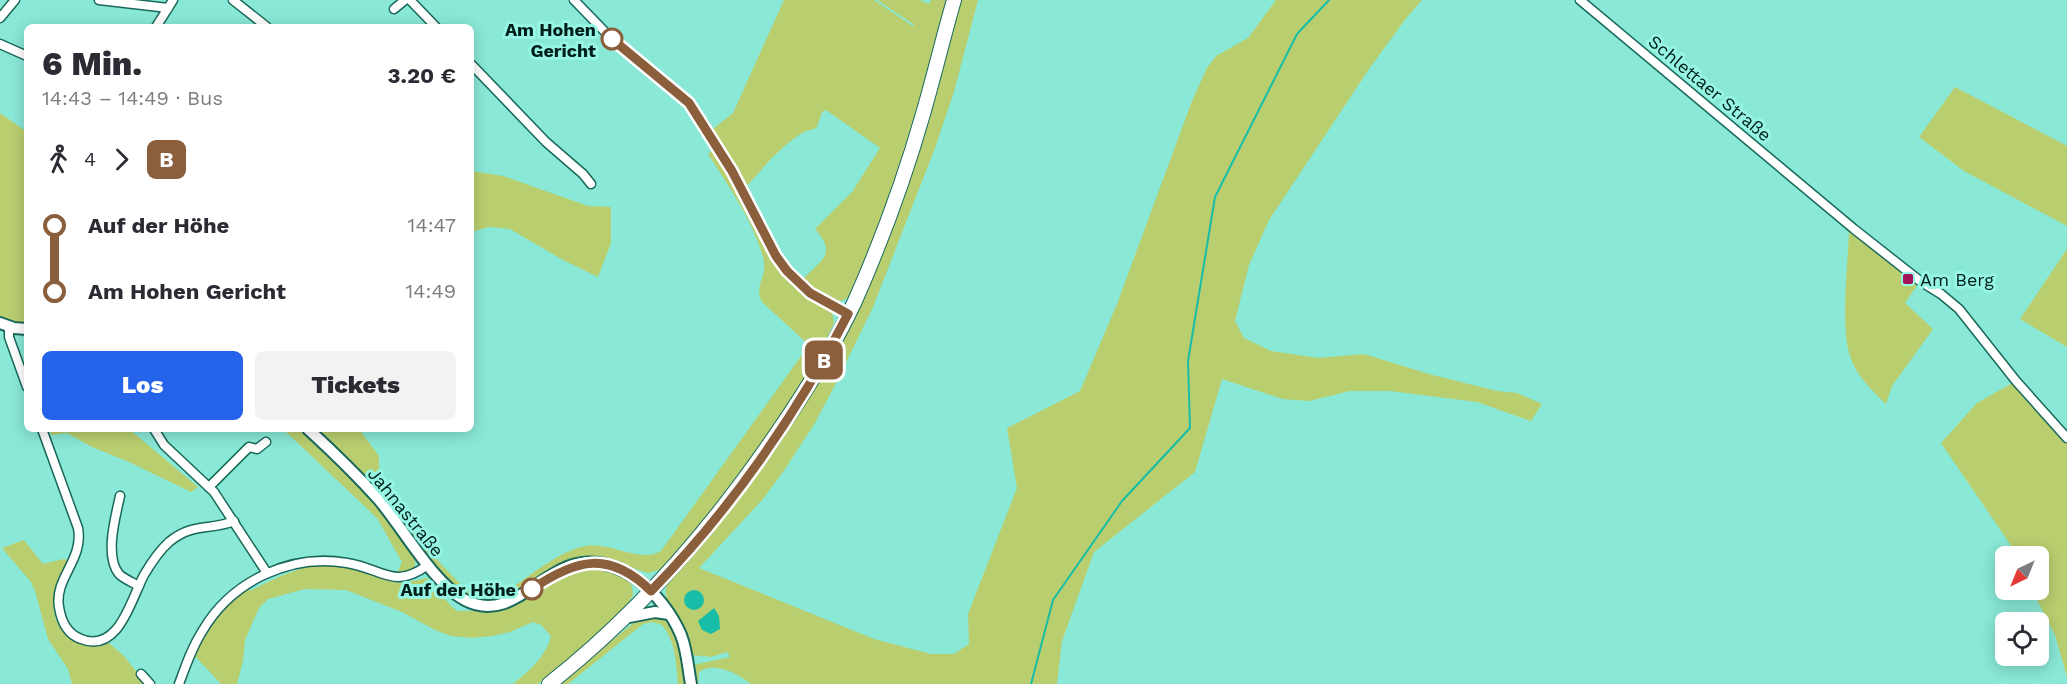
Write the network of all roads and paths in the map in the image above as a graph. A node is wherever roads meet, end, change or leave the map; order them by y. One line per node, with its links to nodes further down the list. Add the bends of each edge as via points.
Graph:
1 (15, 0): 11 (street)
2 (99, 0): 9 (street)
3 (233, 0): 13 (street)
4 (405, 0): 10 (street)
5 (410, 0): 14 (street)
6 (574, 0): 19 (street, via 608,35 689,103 787,271 810,293)
7 (954, 0): 19 (main road, via 909,158)
8 (1580, 0): 26 (street, Schlettaer Straße, via 1820,201 1959,309)
9 (170, 4): 12 (street)
10 (394, 9)
11 (0, 18)
12 (158, 24)
13 (263, 24)
14 (433, 24)
15 (0, 44): 16 (street)
16 (24, 55)
17 (474, 67): 18 (street)
18 (591, 184)
19 (848, 314): 34 (main road, via 813,379 757,462)
20 (5, 325): 21 (street); 22 (street)
21 (24, 328)
22 (24, 379)
23 (43, 432): 33 (street, via 80,539 59,596 65,626 82,639 106,638 116,631)
24 (156, 432): 28 (street, via 164,445)
25 (311, 432): 31 (street, Jahnastraße, via 379,500)
26 (2067, 438)
27 (266, 442): 28 (street, via 257,449 249,447)
28 (209, 487): 30 (street)
29 (120, 496): 33 (street, via 114,523 114,563 120,576)
30 (234, 521): 32 (street); 33 (street, via 197,527 176,537 157,556)
31 (428, 565): 32 (street, via 402,578 339,561 304,562); 34 (street, Jahnastraße, via 460,597 484,606 520,597 576,565 602,563 629,574)
32 (267, 573): 39 (street, via 231,596 212,615 194,644)
33 (139, 586)
34 (651, 591): 35 (street, Jahnastraße); 36 (main road)
35 (669, 614): 36 (street, via 655,612); 41 (street, Jahnastraße, via 681,636)
36 (624, 618): 40 (main road)
37 (141, 674): 38 (street)
38 (150, 684)
39 (179, 684)
40 (549, 684)
41 (691, 684)

